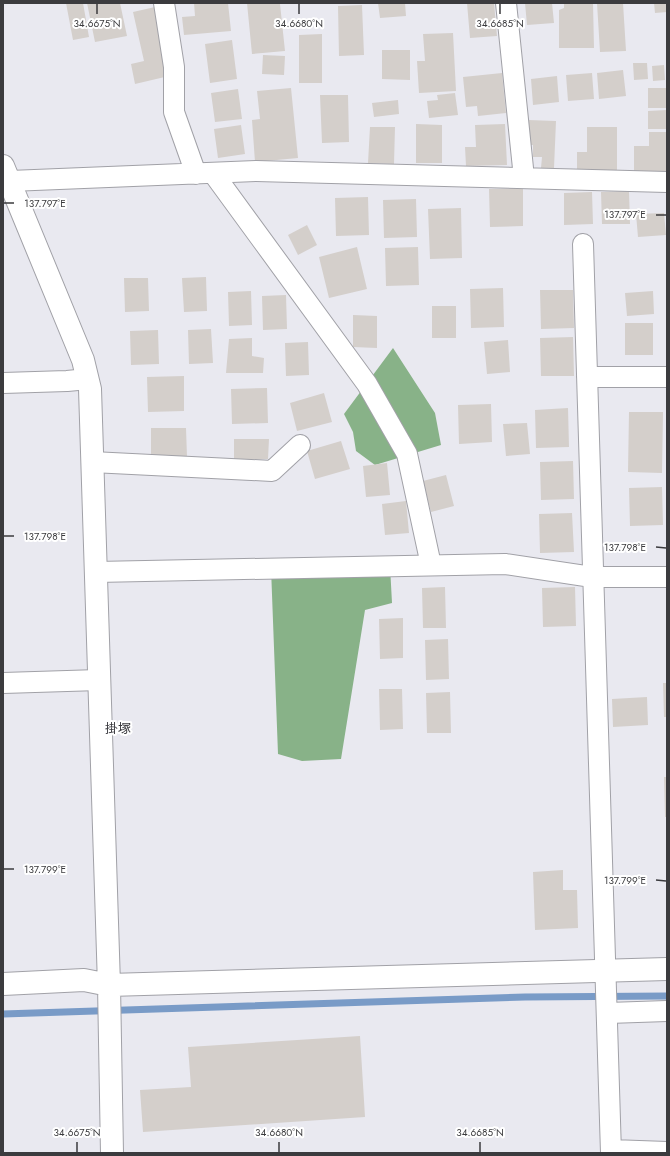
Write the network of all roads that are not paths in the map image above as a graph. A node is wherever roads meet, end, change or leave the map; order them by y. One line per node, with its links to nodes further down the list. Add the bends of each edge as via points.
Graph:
1 (164, 3): 4 (street, via 174,67 174,112)
2 (506, 3): 5 (street)
3 (6, 173): 4 (street); 10 (street, via 83,360)
4 (205, 173): 5 (street, via 256,171); 14 (street, via 367,384 407,454)
5 (524, 178): 6 (street)
6 (667, 182)
7 (583, 244): 9 (street)
8 (667, 376): 9 (street)
9 (587, 377): 16 (street)
10 (88, 379): 11 (street); 13 (street)
11 (3, 383)
12 (300, 445): 13 (street, via 272,470)
13 (92, 462): 15 (street)
14 (431, 565): 15 (street); 16 (street, via 505,564)
15 (96, 572): 18 (street)
16 (592, 577): 17 (street); 21 (street)
17 (667, 577)
18 (99, 680): 19 (street); 23 (street)
19 (3, 683)
20 (667, 969): 21 (street)
21 (607, 971): 23 (street); 25 (street)
22 (3, 984): 23 (street, via 84,980)
23 (109, 985): 28 (street)
24 (667, 1012): 25 (street)
25 (608, 1013): 26 (street)
26 (611, 1152): 27 (street)
27 (667, 1152)
28 (112, 1153)

